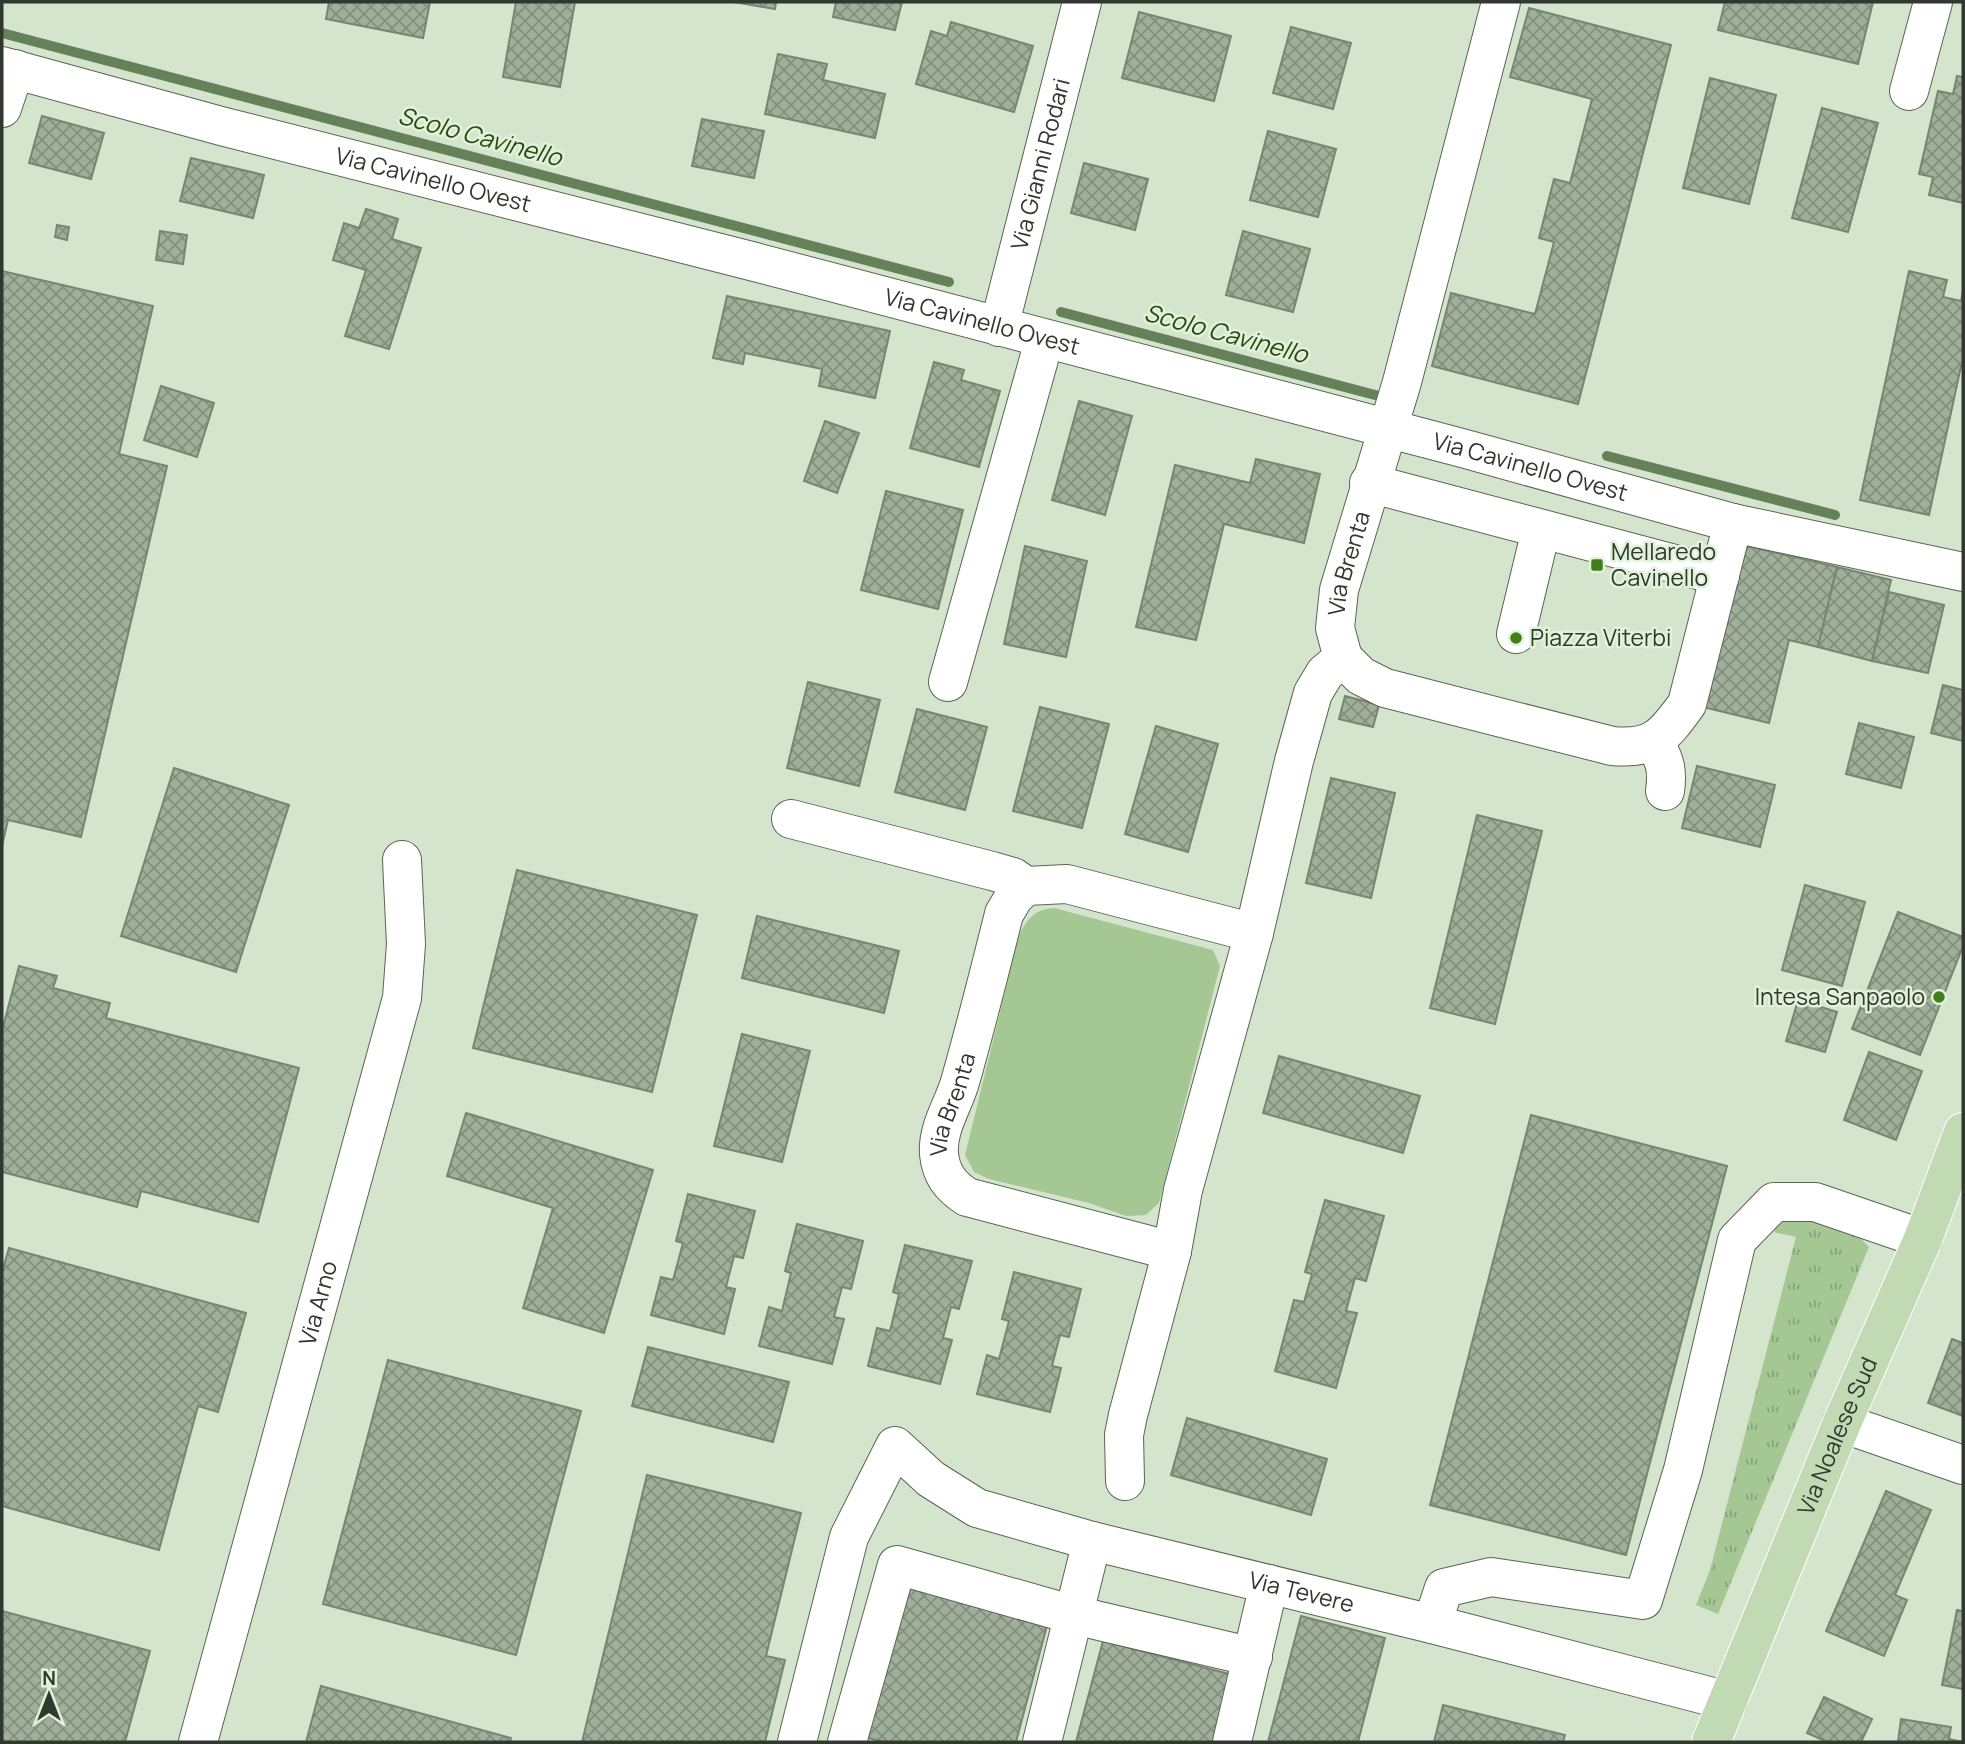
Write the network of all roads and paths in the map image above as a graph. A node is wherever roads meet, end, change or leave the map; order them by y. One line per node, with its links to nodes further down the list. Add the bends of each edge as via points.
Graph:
1 (1082, 2): 7 (street, Via Gianni Rodari)
2 (1502, 2): 9 (street, Via Brenta)
3 (1933, 2): 5 (street)
4 (8, 67): 6 (street); 7 (street, Via Cavinello Ovest)
5 (1909, 91)
6 (2, 108)
7 (999, 327): 8 (street, Via Cavinello Ovest)
8 (1042, 339): 9 (street, Via Cavinello Ovest); 17 (street)
9 (1387, 430): 10 (street, Via Brenta); 11 (street, Via Cavinello Ovest)
10 (1370, 483): 12 (street); 16 (street, Via Brenta, via 1339,590 1335,628)
11 (1733, 523): 13 (street, Via Cavinello Ovest); 14 (street)
12 (1541, 530): 14 (street); 15 (street)
13 (1963, 572)
14 (1720, 576): 18 (street, via 1686,704)
15 (1516, 634)
16 (1343, 658): 18 (street, via 1361,676 1385,688 1612,746 1632,748); 23 (street, via 1325,673 1313,693)
17 (948, 682)
18 (1654, 742): 19 (street, via 1666,761)
19 (1665, 791)
20 (791, 819): 22 (street, via 992,870)
21 (402, 860): 36 (street, Via Arno, via 406,944 402,999)
22 (1026, 886): 23 (street, via 1067,884); 26 (street, Via Brenta, via 1004,914 959,1085 942,1128 939,1152 943,1174 967,1197)
23 (1254, 933): 26 (street, via 1183,1190)
24 (1963, 1132): 25 (main road, Via Noalese Sud)
25 (1923, 1239): 27 (main road, Via Noalese Sud); 33 (street, via 1815,1202 1773,1202 1737,1240 1683,1470 1643,1600 1492,1577 1444,1588)
26 (1172, 1251): 29 (street, via 1124,1435)
27 (1842, 1423): 28 (street); 35 (main road, Via Noalese Sud)
28 (1963, 1465)
29 (1125, 1481)
30 (1093, 1541): 31 (street, Via Tevere); 32 (street); 37 (street, Via Tevere, via 977,1508 931,1479 895,1446 849,1537)
31 (1269, 1584): 33 (street, Via Tevere); 34 (street)
32 (1074, 1615): 34 (street); 38 (street, via 897,1565); 39 (street)
33 (1432, 1624): 35 (street, Via Tevere)
34 (1253, 1657): 40 (street)
35 (1728, 1701): 41 (main road, Via Noalese Sud)
36 (198, 1742)
37 (797, 1742)
38 (847, 1742)
39 (1042, 1742)
40 (1233, 1742)
41 (1711, 1742)

